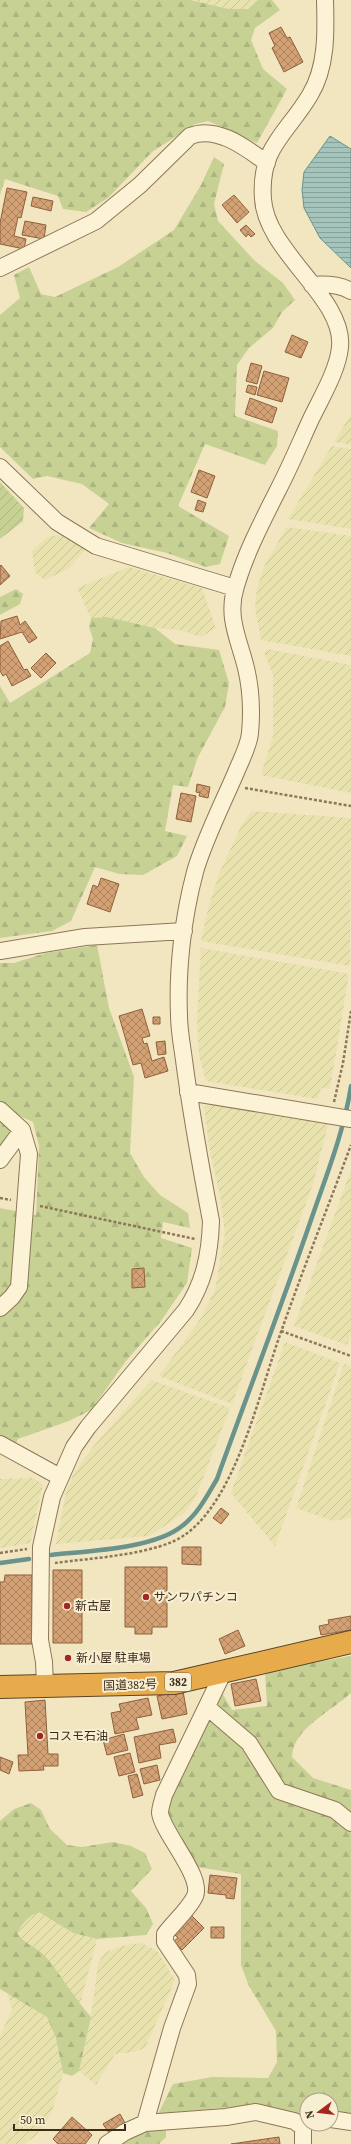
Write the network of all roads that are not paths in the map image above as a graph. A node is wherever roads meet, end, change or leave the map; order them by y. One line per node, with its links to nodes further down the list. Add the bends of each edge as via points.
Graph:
1 (326, 0): 2 (street, via 324,57 311,94 274,144)
2 (266, 163): 3 (street, via 245,147 215,134 208,132 190,136 140,185 96,220); 4 (street, via 262,198 264,210 285,249)
3 (0, 268)
4 (312, 285): 5 (street, via 326,284); 7 (street, via 330,310 340,336 340,349 328,383 252,541)
5 (351, 291)
6 (0, 467): 7 (street, via 57,522 96,546)
7 (235, 588): 8 (street, via 232,600 233,620 250,691 250,738 196,870)
8 (184, 931): 9 (street, via 85,937); 10 (street, via 179,1015)
9 (0, 951)
10 (188, 1092): 12 (street); 17 (street, via 211,1221 206,1270 186,1310 88,1427 74,1447)
11 (0, 1110): 13 (street)
12 (342, 1117)
13 (22, 1130): 14 (street); 15 (street, via 28,1154 19,1287)
14 (0, 1160)
15 (0, 1308)
16 (0, 1444): 17 (street)
17 (60, 1477): 20 (street, via 52,1497 41,1547 40,1640)
18 (351, 1642): 19 (highway, 国道382号 / 382)
19 (223, 1673): 20 (highway, 国道382号 / 382, via 174,1683); 22 (street)
20 (45, 1686): 21 (highway, 国道382号 / 382)
21 (0, 1687)
22 (207, 1707): 23 (street, via 249,1743 279,1791 335,1810); 26 (street, via 164,1795 160,1812 166,1830 186,1860 196,1888 195,1897 165,1934 165,1942 186,1975 188,1984 172,2028)
23 (351, 1823)
24 (339, 2120): 25 (street)
25 (351, 2122)
26 (145, 2123): 27 (street, via 226,2117 256,2112); 29 (street)
27 (299, 2123)
28 (305, 2132): 30 (street)
29 (107, 2144)
30 (303, 2144)

